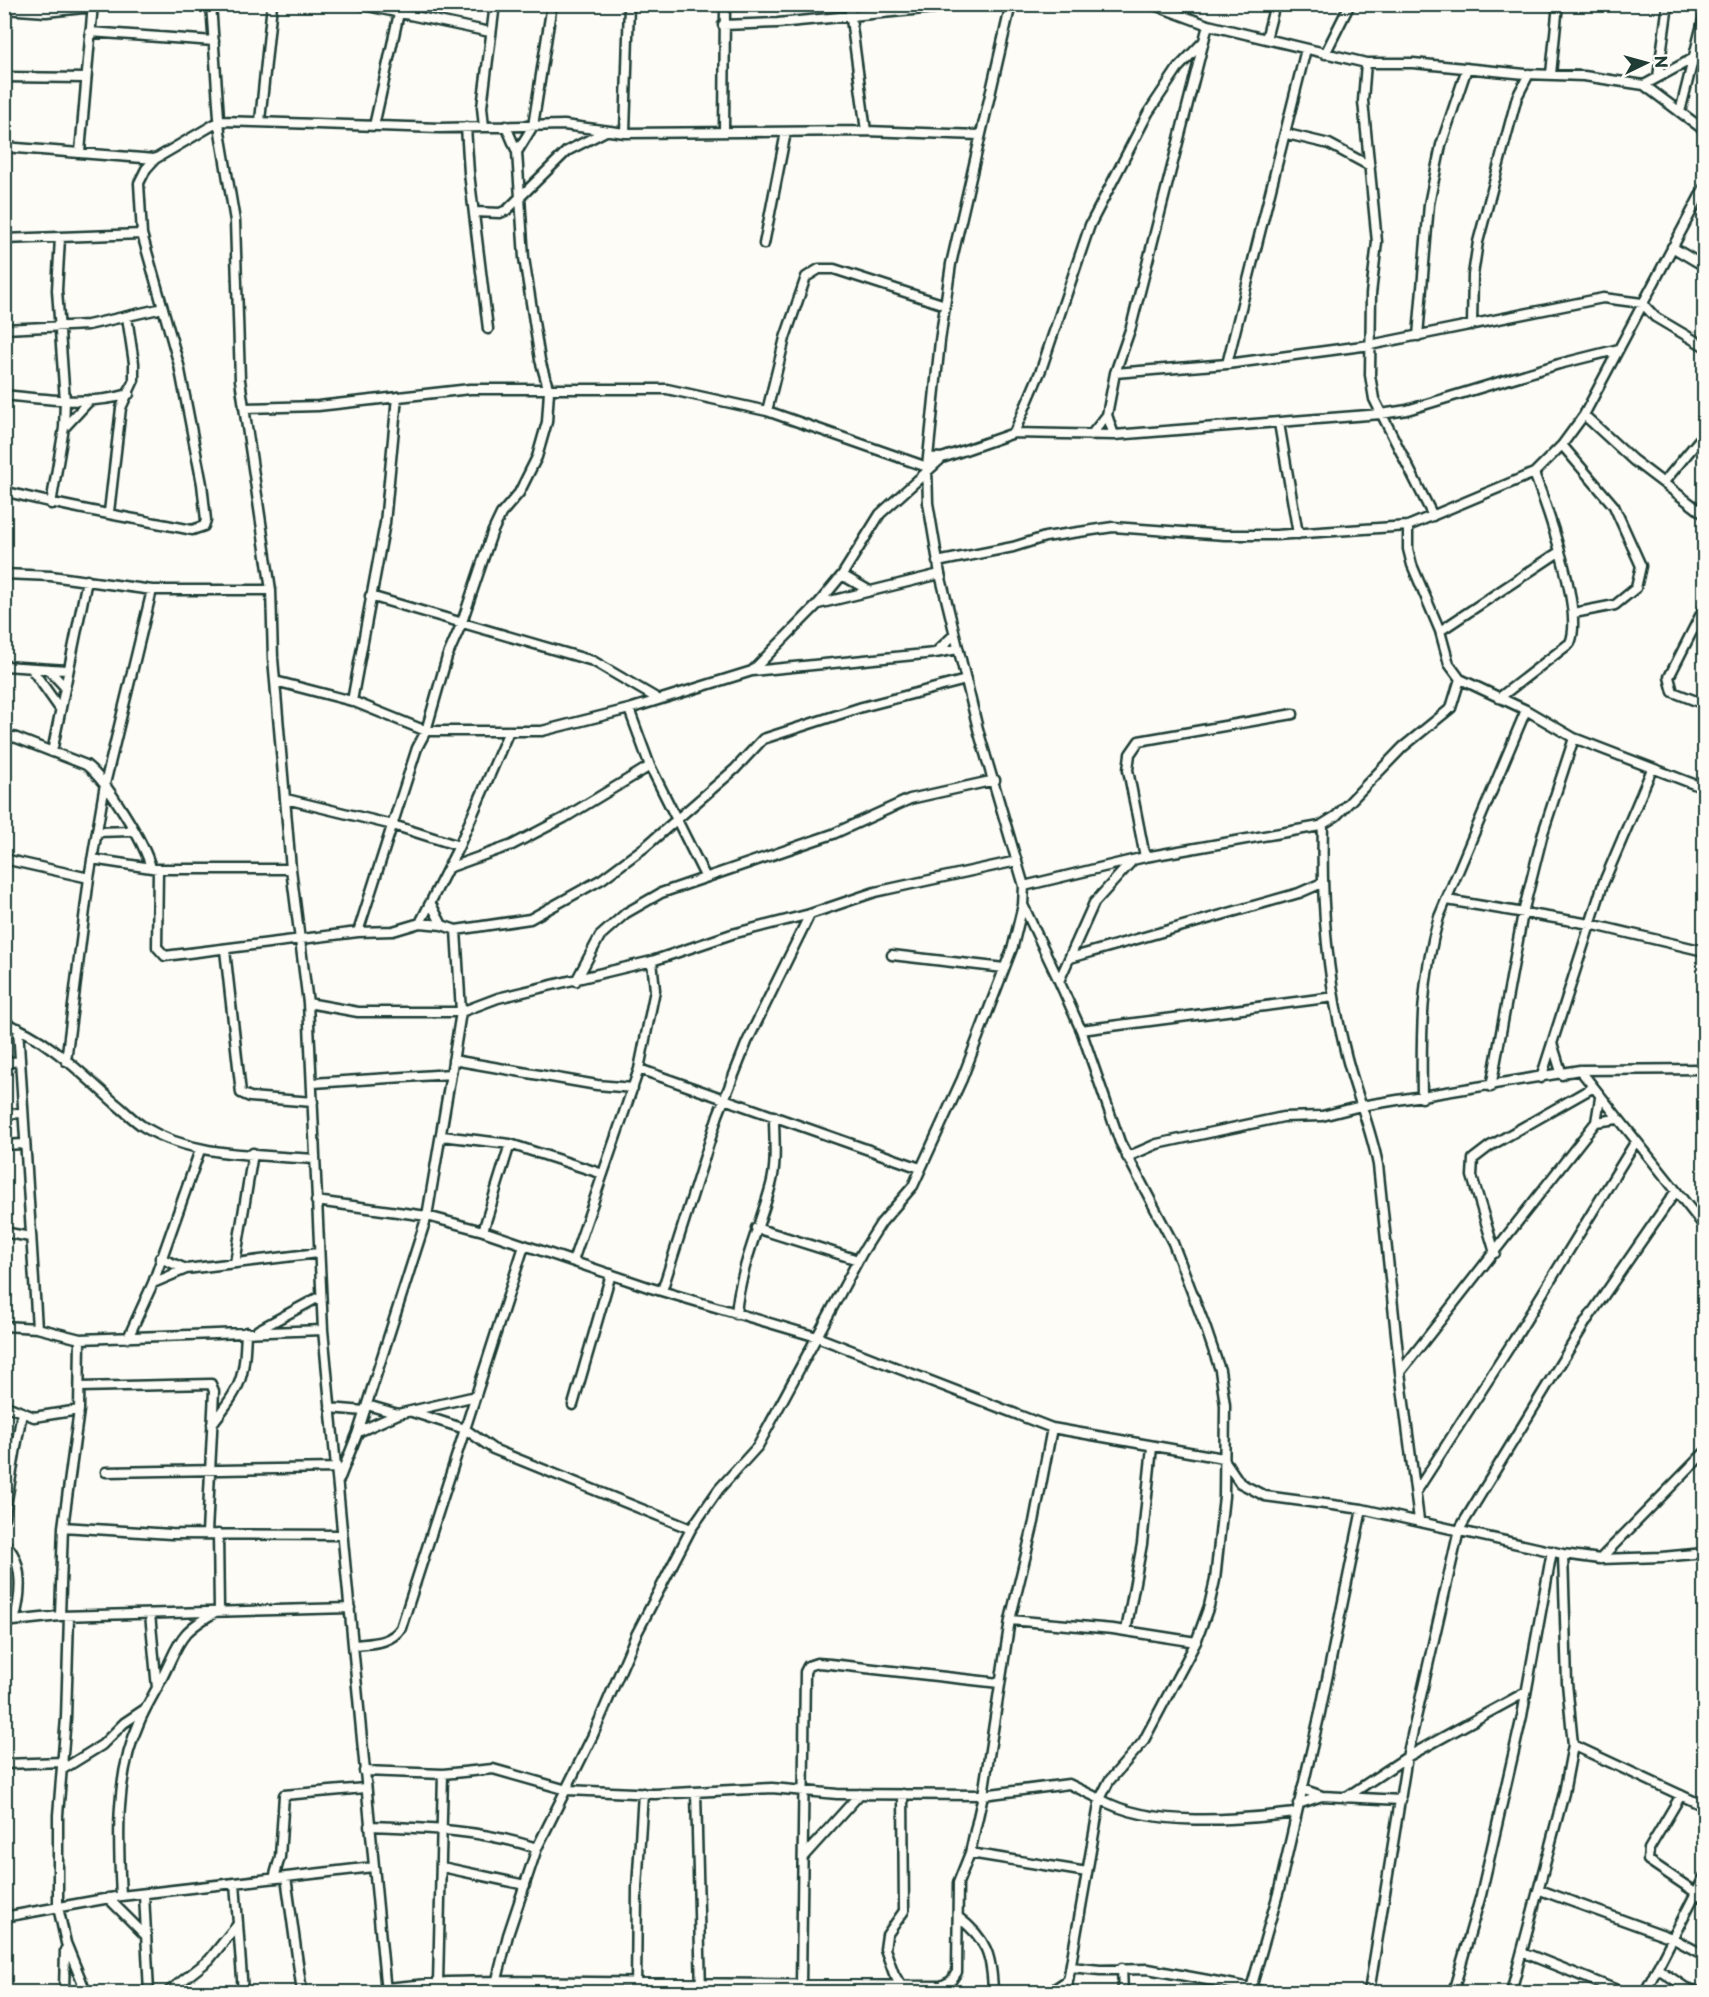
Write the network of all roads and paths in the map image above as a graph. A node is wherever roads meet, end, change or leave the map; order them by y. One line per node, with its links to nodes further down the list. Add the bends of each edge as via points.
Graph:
1 (211, 4): 27 (street)
2 (272, 4): 42 (street)
3 (358, 4): 18 (street)
4 (495, 4): 25 (street)
5 (552, 4): 45 (street)
6 (629, 4): 53 (street)
7 (725, 4): 22 (street)
8 (849, 4): 20 (street)
9 (949, 4): 20 (street)
10 (1011, 4): 55 (street)
11 (1151, 4): 23 (street)
12 (1275, 4): 26 (street)
13 (1350, 4): 30 (street)
14 (1548, 4): 17 (street)
15 (1668, 4): 37 (street)
16 (93, 6): 19 (street, via 46,12); 24 (street)
17 (1557, 7): 35 (street)
18 (400, 8): 25 (street); 43 (street)
19 (4, 9)
20 (850, 15): 22 (street); 50 (street)
21 (1704, 16): 31 (street)
22 (723, 25): 51 (street)
23 (1208, 25): 26 (street); 28 (street)
24 (90, 32): 27 (street); 38 (street)
25 (490, 32): 47 (street, via 482,107)
26 (1266, 39): 29 (street)
27 (214, 41): 41 (street)
28 (1203, 42): 83 (street, via 1131,327); 99 (street, via 1178,68 1148,113 1090,225 1041,370)
29 (1306, 49): 30 (street); 54 (street)
30 (1325, 54): 32 (street)
31 (1694, 58): 37 (street); 40 (street)
32 (1366, 63): 33 (street); 60 (street, via 1363,101)
33 (1467, 68): 34 (street); 78 (street, via 1441,146 1429,204)
34 (1529, 74): 35 (street); 74 (street, via 1517,97 1478,242)
35 (1551, 75): 39 (street)
36 (4, 77): 38 (street)
37 (1658, 77): 39 (street)
38 (85, 78): 57 (street)
39 (1644, 84): 40 (street)
40 (1680, 112): 49 (street)
41 (220, 121): 42 (street); 59 (street); 92 (street, via 235,221 240,380)
42 (260, 121): 43 (street)
43 (374, 126): 46 (street)
44 (506, 126): 45 (street); 47 (street); 58 (street)
45 (533, 126): 48 (street); 58 (street)
46 (466, 127): 47 (street); 63 (street)
47 (484, 127)
48 (607, 130): 53 (street); 62 (street, via 567,151)
49 (1704, 130)
50 (866, 131): 52 (street); 55 (street)
51 (724, 132): 52 (street); 53 (street)
52 (786, 132): 67 (street)
53 (625, 133)
54 (1287, 134): 60 (street, via 1329,144); 82 (street)
55 (980, 135): 71 (street)
56 (4, 147): 57 (street)
57 (80, 152): 59 (street)
58 (517, 152): 62 (street)
59 (155, 159): 64 (street, via 139,183)
60 (1370, 166): 79 (street, via 1377,242)
61 (1704, 188): 68 (street)
62 (520, 199): 63 (street, via 500,213); 84 (street, via 531,308)
63 (475, 212): 77 (street)
64 (142, 234): 65 (street); 72 (street)
65 (60, 238): 66 (street); 75 (street)
66 (4, 239)
67 (764, 244)
68 (1672, 247): 69 (street); 70 (street)
69 (1704, 266)
70 (1642, 303): 74 (street, via 1603,298); 80 (street, via 1654,317); 81 (street)
71 (945, 305): 93 (street, via 834,269 819,269 806,276); 104 (street)
72 (163, 308): 73 (street); 111 (street, via 179,365 206,520 204,526 192,530)
73 (127, 317): 75 (street); 85 (street, via 134,363)
74 (1472, 325): 78 (street)
75 (59, 327): 76 (street); 88 (street)
76 (4, 329)
77 (488, 329)
78 (1418, 336): 79 (street)
79 (1371, 345): 82 (street); 94 (street, via 1370,375)
80 (1704, 346)
81 (1619, 349): 94 (street); 96 (street)
82 (1227, 364): 83 (street)
83 (1115, 373): 95 (street)
84 (549, 391): 87 (street, via 470,389); 93 (street, via 667,389); 129 (street, via 548,422 537,457 492,533)
85 (129, 394): 90 (street); 91 (street)
86 (4, 395): 88 (street)
87 (397, 398): 92 (street); 125 (street, via 385,522)
88 (66, 400): 89 (street); 98 (street)
89 (90, 400): 90 (street); 98 (street)
90 (109, 400): 91 (street)
91 (121, 408): 111 (street)
92 (245, 408): 123 (street)
93 (767, 411): 106 (street)
94 (1381, 414): 97 (street); 113 (street)
95 (1107, 415): 101 (street); 102 (street)
96 (1584, 415): 103 (street); 108 (street, via 1633,460)
97 (1280, 423): 102 (street); 115 (street)
98 (64, 428): 110 (street)
99 (1014, 433): 101 (street); 105 (street)
100 (1704, 434): 108 (street)
101 (1091, 435): 102 (street)
102 (1114, 435)
103 (1562, 445): 107 (street); 128 (street, via 1614,506 1641,566 1636,588 1615,604)
104 (928, 457): 105 (street); 106 (street)
105 (942, 458): 106 (street)
106 (928, 470): 117 (street, via 928,503); 120 (street, via 880,514)
107 (1534, 473): 113 (street); 116 (street)
108 (1664, 482): 112 (street)
109 (4, 491): 110 (street)
110 (51, 504): 111 (street)
111 (110, 513)
112 (1704, 514)
113 (1433, 516): 114 (street)
114 (1408, 526): 115 (street); 130 (street, via 1412,566)
115 (1298, 534): 117 (street, via 1225,535 1113,527 1045,537)
116 (1559, 552): 128 (street); 130 (street)
117 (937, 562): 119 (street)
118 (4, 574): 121 (street)
119 (940, 574): 124 (street); 131 (street)
120 (842, 575): 124 (street); 126 (street)
121 (87, 580): 122 (street); 137 (street)
122 (152, 590): 123 (street); 159 (street)
123 (271, 590): 141 (street)
124 (868, 590): 126 (street)
125 (370, 596): 129 (street); 145 (street)
126 (818, 604): 138 (street)
127 (1704, 608): 146 (street, via 1670,677 1673,692)
128 (1574, 613): 143 (street, via 1574,634 1569,643)
129 (461, 625): 144 (street, via 592,661); 151 (street, via 443,668)
130 (1440, 632): 140 (street, via 1449,664)
131 (954, 635): 132 (street); 133 (street)
132 (958, 649): 133 (street); 139 (street)
133 (935, 653): 138 (street)
134 (4, 666): 135 (street)
135 (31, 668): 136 (street); 148 (street)
136 (48, 669): 137 (street); 142 (street)
137 (67, 670): 142 (street)
138 (752, 671): 144 (street)
139 (966, 680): 158 (street); 162 (street, via 862,707 763,739 735,769)
140 (1460, 680): 143 (street); 163 (street, via 1451,708 1403,747 1336,816)
141 (275, 681): 145 (street); 161 (street)
142 (64, 686): 148 (street)
143 (1499, 698): 149 (street)
144 (658, 699): 147 (street)
145 (352, 701): 151 (street)
146 (1704, 704)
147 (629, 708): 152 (street, via 542,731); 156 (street)
148 (60, 709): 155 (street)
149 (1526, 710): 153 (street); 180 (street)
150 (1293, 714): 168 (street, via 1139,741 1130,754 1128,770)
151 (426, 731): 152 (street); 164 (street)
152 (509, 732): 167 (street)
153 (1574, 738): 157 (street); 183 (street, via 1543,833)
154 (4, 743): 155 (street, via 14,737)
155 (52, 752): 159 (street, via 86,765)
156 (650, 766): 162 (street); 173 (street, via 512,845)
157 (1653, 770): 160 (street); 186 (street, via 1603,884)
158 (995, 780): 172 (street); 176 (street, via 910,800 833,834)
159 (105, 784): 165 (street); 166 (street)
160 (1704, 788)
161 (286, 799): 164 (street); 175 (street)
162 (676, 818): 176 (street); 188 (street, via 602,879 530,919)
163 (1323, 824): 168 (street); 178 (street)
164 (393, 825): 167 (street); 189 (street)
165 (132, 831): 166 (street); 174 (street)
166 (97, 832): 170 (street)
167 (459, 846): 173 (street)
168 (1145, 858): 171 (street)
169 (4, 859): 177 (street)
170 (92, 859): 174 (street); 177 (street)
171 (1133, 860): 179 (street); 194 (street, via 1094,903)
172 (1017, 861): 179 (street); 184 (street, via 904,885)
173 (448, 868): 181 (street)
174 (155, 869): 175 (street); 191 (street, via 159,952 174,956)
175 (291, 869): 190 (street)
176 (705, 876): 197 (street, via 661,893 626,913 600,936)
177 (89, 878): 208 (street)
178 (1322, 883): 194 (street, via 1299,893); 199 (street, via 1327,965)
179 (1024, 886): 182 (street)
180 (1447, 900): 183 (street); 220 (street, via 1429,951 1422,998)
181 (430, 904): 185 (street); 187 (street)
182 (1023, 905): 196 (street); 198 (street)
183 (1523, 913): 186 (street); 217 (street)
184 (810, 914): 195 (street, via 732,934); 222 (street, via 747,1042)
185 (420, 923): 187 (street); 189 (street, via 393,931)
186 (1590, 924): 192 (street); 205 (street)
187 (442, 925): 188 (street)
188 (456, 930): 201 (street)
189 (358, 932): 190 (street)
190 (300, 940): 191 (street); 200 (street)
191 (225, 950): 223 (street, via 241,1093)
192 (1704, 951)
193 (892, 955): 196 (street)
194 (1070, 958): 198 (street)
195 (652, 961): 197 (street); 210 (street, via 655,990)
196 (1004, 968): 239 (street, via 962,1079)
197 (576, 981): 201 (street, via 498,998)
198 (1059, 981): 204 (street)
199 (1334, 997): 204 (street); 224 (street)
200 (308, 1003): 201 (street, via 358,1012); 216 (street)
201 (461, 1012): 206 (street)
202 (4, 1023): 203 (street)
203 (18, 1028): 207 (street); 208 (street)
204 (1081, 1030): 237 (street)
205 (1553, 1046): 214 (street); 215 (street)
206 (453, 1060): 213 (street); 218 (street)
207 (19, 1061): 209 (street); 225 (street)
208 (66, 1061): 235 (street, via 142,1126 176,1144)
209 (4, 1063)
210 (639, 1069): 218 (street); 222 (street)
211 (1581, 1070): 212 (street); 214 (street); 219 (street)
212 (1704, 1070)
213 (451, 1074): 216 (street); 230 (street)
214 (1562, 1075): 215 (street)
215 (1541, 1078): 217 (street)
216 (313, 1083): 223 (street)
217 (1491, 1087): 220 (street)
218 (633, 1088): 240 (street)
219 (1592, 1088): 221 (street); 251 (street, via 1473,1159 1472,1176)
220 (1422, 1098): 224 (street)
221 (1600, 1098): 228 (street); 229 (street)
222 (724, 1101): 227 (street); 259 (street)
223 (313, 1102): 238 (street)
224 (1361, 1106): 237 (street, via 1322,1116 1283,1117 1157,1144); 270 (street, via 1378,1165)
225 (22, 1113): 226 (street); 232 (street)
226 (4, 1114)
227 (774, 1116): 239 (street); 245 (street, via 771,1184)
228 (1617, 1119): 229 (street); 231 (street)
229 (1596, 1122): 251 (street)
230 (442, 1136): 233 (street); 243 (street)
231 (1636, 1142): 241 (street); 292 (street)
232 (23, 1144): 234 (street); 248 (street)
233 (510, 1144): 240 (street); 246 (street)
234 (4, 1145)
235 (200, 1150): 236 (street); 252 (street)
236 (253, 1153): 238 (street); 255 (street)
237 (1127, 1156): 287 (street, via 1173,1243 1220,1370 1225,1405)
238 (314, 1159): 242 (street)
239 (920, 1168): 254 (street, via 913,1186 881,1223)
240 (603, 1174): 253 (street)
241 (1676, 1191): 244 (street); 298 (street, via 1587,1320)
242 (316, 1201): 243 (street); 250 (street)
243 (427, 1216): 246 (street); 276 (street)
244 (1704, 1226)
245 (756, 1228): 254 (street); 261 (street, via 742,1271)
246 (483, 1231): 249 (street)
247 (4, 1232): 248 (street)
248 (30, 1237): 263 (street)
249 (524, 1246): 253 (street); 272 (street)
250 (318, 1253): 255 (street); 260 (street)
251 (1495, 1253): 270 (street)
252 (160, 1258): 256 (street); 258 (street)
253 (573, 1260): 257 (street)
254 (858, 1260): 267 (street)
255 (235, 1263): 256 (street)
256 (186, 1269): 258 (street)
257 (611, 1274): 259 (street); 273 (street)
258 (153, 1282): 268 (street)
259 (662, 1291): 261 (street)
260 (321, 1296): 264 (street); 265 (street)
261 (736, 1314): 267 (street)
262 (4, 1326): 263 (street)
263 (37, 1328): 269 (street)
264 (258, 1330): 265 (street); 266 (street)
265 (323, 1330): 275 (street)
266 (246, 1332): 268 (street); 281 (street, via 244,1374)
267 (817, 1337): 282 (street); 297 (street, via 758,1446 719,1489)
268 (128, 1338): 269 (street)
269 (80, 1339): 271 (street)
270 (1400, 1372): 292 (street)
271 (80, 1388): 277 (street); 281 (street, via 211,1384)
272 (476, 1396): 279 (street); 283 (street)
273 (573, 1405)
274 (4, 1406): 278 (street)
275 (330, 1408): 276 (street); 288 (street)
276 (366, 1408): 280 (street); 284 (street)
277 (79, 1410): 278 (street, via 34,1417); 296 (street)
278 (22, 1412): 294 (street)
279 (412, 1412): 280 (street); 283 (street)
280 (398, 1414): 284 (street)
281 (212, 1425): 289 (street)
282 (1052, 1428): 285 (street); 311 (street)
283 (465, 1429): 297 (street, via 511,1458); 315 (street, via 401,1628 395,1637)
284 (358, 1432): 291 (street)
285 (1152, 1447): 287 (street); 313 (street, via 1142,1544)
286 (1704, 1453): 306 (street)
287 (1223, 1458): 293 (street, via 1240,1483 1265,1496); 314 (street, via 1224,1496 1215,1580)
288 (337, 1468): 289 (street); 291 (street)
289 (209, 1470): 290 (street); 299 (street)
290 (106, 1472)
291 (338, 1481): 301 (street)
292 (1416, 1492): 295 (street)
293 (1362, 1509): 295 (street); 327 (street)
294 (4, 1518)
295 (1419, 1520): 298 (street)
296 (63, 1527): 299 (street); 310 (street)
297 (691, 1529): 328 (street, via 636,1635)
298 (1459, 1530): 303 (street); 321 (street)
299 (207, 1533): 300 (street)
300 (218, 1534): 301 (street); 308 (street)
301 (342, 1535): 307 (street)
302 (4, 1544): 312 (street, via 17,1559 20,1602)
303 (1552, 1551): 305 (street); 318 (street)
304 (1704, 1553): 306 (street)
305 (1563, 1554): 306 (street); 320 (street)
306 (1600, 1559)
307 (350, 1608): 308 (street); 315 (street)
308 (219, 1610): 309 (street); 317 (street, via 193,1624 184,1634)
309 (150, 1614): 310 (street); 317 (street)
310 (65, 1616): 312 (street); 323 (street)
311 (1010, 1620): 313 (street); 316 (street)
312 (9, 1622)
313 (1126, 1631): 314 (street)
314 (1196, 1642): 338 (street, via 1143,1742 1125,1759)
315 (354, 1646): 324 (street)
316 (999, 1683): 330 (street, via 817,1663 808,1666); 334 (street)
317 (157, 1688): 319 (street)
318 (1526, 1692): 321 (street); 398 (street, via 1481,1895)
319 (146, 1709): 323 (street, via 124,1723 102,1745); 359 (street, via 135,1732 125,1774 119,1844)
320 (1573, 1745): 335 (street); 356 (street)
321 (1407, 1757): 337 (street); 339 (street)
322 (4, 1764): 323 (street)
323 (63, 1766): 361 (street, via 58,1815)
324 (364, 1771): 325 (street); 326 (street)
325 (443, 1774): 328 (street, via 493,1768); 344 (street)
326 (365, 1788): 343 (street); 353 (street, via 284,1795 280,1857)
327 (1302, 1789): 336 (street); 340 (street)
328 (567, 1790): 331 (street); 345 (street)
329 (696, 1792): 330 (street, via 772,1788); 331 (street); 376 (street)
330 (805, 1792): 332 (street); 347 (street)
331 (643, 1793): 379 (street, via 637,1888)
332 (860, 1794): 333 (street); 347 (street)
333 (903, 1794): 334 (street); 381 (street, via 904,1911 887,1935 885,1949)
334 (983, 1795): 338 (street, via 1069,1784); 346 (street)
335 (1681, 1795): 341 (street); 358 (street, via 1647,1855 1648,1860)
336 (1322, 1797): 337 (street); 340 (street)
337 (1345, 1798): 339 (street)
338 (1100, 1799): 342 (street, via 1118,1810 1170,1817); 350 (street)
339 (1401, 1800): 397 (street)
340 (1298, 1804): 342 (street)
341 (1704, 1806)
342 (1295, 1814): 382 (street, via 1279,1890)
343 (369, 1826): 344 (street); 348 (street)
344 (443, 1829): 345 (street, via 505,1837); 349 (street)
345 (537, 1848): 355 (street)
346 (970, 1853): 350 (street); 363 (street, via 958,1883)
347 (803, 1857): 378 (street)
348 (373, 1867): 351 (street); 380 (street)
349 (442, 1867): 355 (street); 377 (street)
350 (1087, 1872): 370 (street)
351 (286, 1877): 353 (street); 388 (street)
352 (1704, 1877): 358 (street)
353 (274, 1878): 354 (street)
354 (235, 1883): 357 (street); 364 (street)
355 (525, 1885): 374 (street)
356 (1540, 1890): 366 (street); 368 (street)
357 (144, 1894): 359 (street); 365 (street)
358 (1701, 1895): 366 (street)
359 (121, 1896): 360 (street)
360 (108, 1898): 361 (street); 365 (street)
361 (58, 1907): 362 (street); 367 (street)
362 (4, 1917)
363 (958, 1917): 381 (street, via 957,1972 951,1981 941,1986); 392 (street, via 977,1931 987,1947)
364 (238, 1924): 386 (street, via 209,1960); 387 (street)
365 (146, 1937): 385 (street)
366 (1672, 1938): 369 (street); 372 (street)
367 (66, 1943): 383 (street); 384 (street)
368 (1522, 1952): 399 (street); 400 (street)
369 (1704, 1955)
370 (1071, 1967): 371 (street); 373 (street)
371 (1122, 1968): 382 (street, via 1148,1969); 395 (street)
372 (1657, 1968): 401 (street); 402 (street, via 1686,1988)
373 (1068, 1980): 393 (street); 394 (street)
374 (497, 1981): 375 (street); 377 (street); 389 (street)
375 (571, 1982): 379 (street); 390 (street)
376 (701, 1982): 378 (street); 379 (street); 391 (street)
377 (438, 1983): 380 (street)
378 (801, 1986): 381 (street)
379 (637, 1988)
380 (386, 1990)
381 (903, 1990)
382 (1250, 1990): 396 (street)
383 (64, 1992)
384 (86, 1992)
385 (149, 1992)
386 (168, 1992)
387 (243, 1992)
388 (302, 1992)
389 (494, 1992)
390 (572, 1992)
391 (700, 1992)
392 (993, 1992)
393 (1050, 1992)
394 (1066, 1992)
395 (1123, 1992)
396 (1264, 1992)
397 (1369, 1992)
398 (1453, 1992)
399 (1511, 1992)
400 (1622, 1992)
401 (1645, 1992)
402 (1700, 1992)

